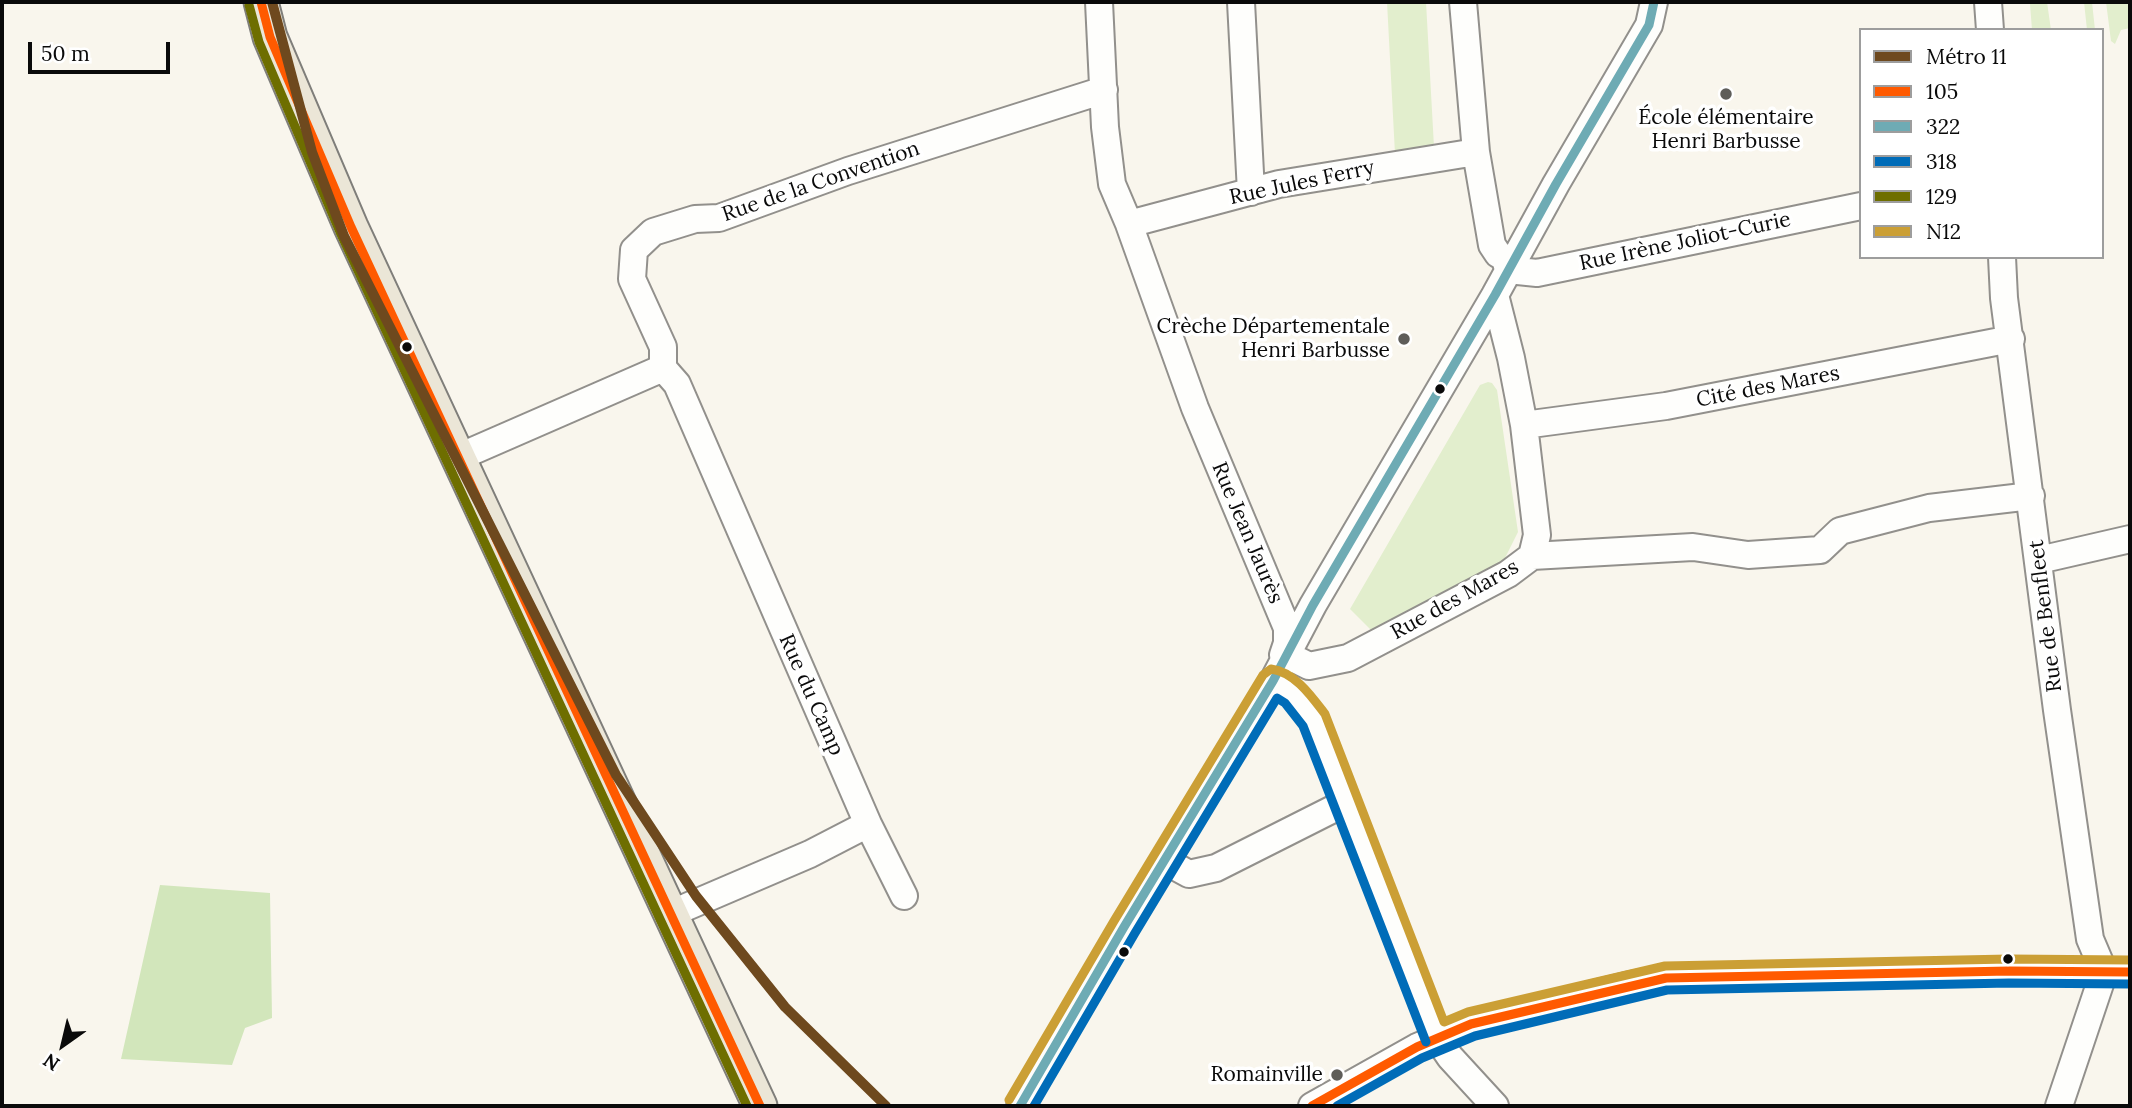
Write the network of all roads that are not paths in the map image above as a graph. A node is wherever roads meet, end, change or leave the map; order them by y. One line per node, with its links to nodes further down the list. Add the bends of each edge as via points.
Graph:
1 (261, 2): 19 (main road, via 270,37 351,227)
2 (1099, 2): 8 (street, Rue Jean Jaurès)
3 (1241, 2): 10 (street)
4 (1463, 2): 9 (street)
5 (1654, 2): 14 (street, via 1649,25)
6 (1989, 2): 7 (street)
7 (1990, 28)
8 (1104, 90): 12 (street, Rue Jean Jaurès, via 1112,184); 17 (street, Rue de la Convention, via 848,171 719,218 695,219 653,232 634,250 632,279 663,347)
9 (1476, 152): 10 (street, Rue Jules Ferry); 14 (street, via 1492,245 1505,258)
10 (1251, 192): 12 (street, Rue Jules Ferry)
11 (1859, 206): 14 (street, Rue Irène Joliot-Curie, via 1537,273)
12 (1129, 224): 25 (street, Rue Jean Jaurès, via 1195,408 1287,628)
13 (2001, 259): 16 (street, Rue de Benfleet)
14 (1508, 270): 15 (street)
15 (1495, 295): 18 (street, Rue des Mares); 24 (street)
16 (2011, 339): 18 (street, Cité des Mares, via 1666,406); 20 (street, Rue de Benfleet)
17 (663, 368): 19 (street); 27 (street, Rue du Camp, via 677,384)
18 (1524, 425): 22 (street, Rue des Mares, via 1537,535)
19 (459, 457): 30 (main road)
20 (2031, 496): 22 (street, via 1929,508 1840,531 1820,550 1748,555 1693,547); 23 (street, Rue de Benfleet)
21 (2130, 539): 23 (street)
22 (1532, 556): 24 (street, Rue des Mares, via 1508,575 1348,658 1309,666)
23 (2039, 560): 31 (street, Rue de Benfleet, via 2090,939)
24 (1287, 655): 25 (street)
25 (1281, 685): 26 (street, via 1314,720); 28 (street)
26 (1345, 803): 28 (street, via 1216,868 1189,874); 33 (street)
27 (868, 824): 29 (street, Rue du Camp); 30 (street)
28 (1165, 861): 35 (street)
29 (904, 896)
30 (670, 914): 34 (main road)
31 (2104, 972): 32 (street); 33 (street, via 1666,978 1471,1024); 38 (street)
32 (2130, 972)
33 (1437, 1038): 36 (street); 37 (street)
34 (760, 1106)
35 (1020, 1106)
36 (1312, 1106)
37 (1495, 1106)
38 (2059, 1106)

